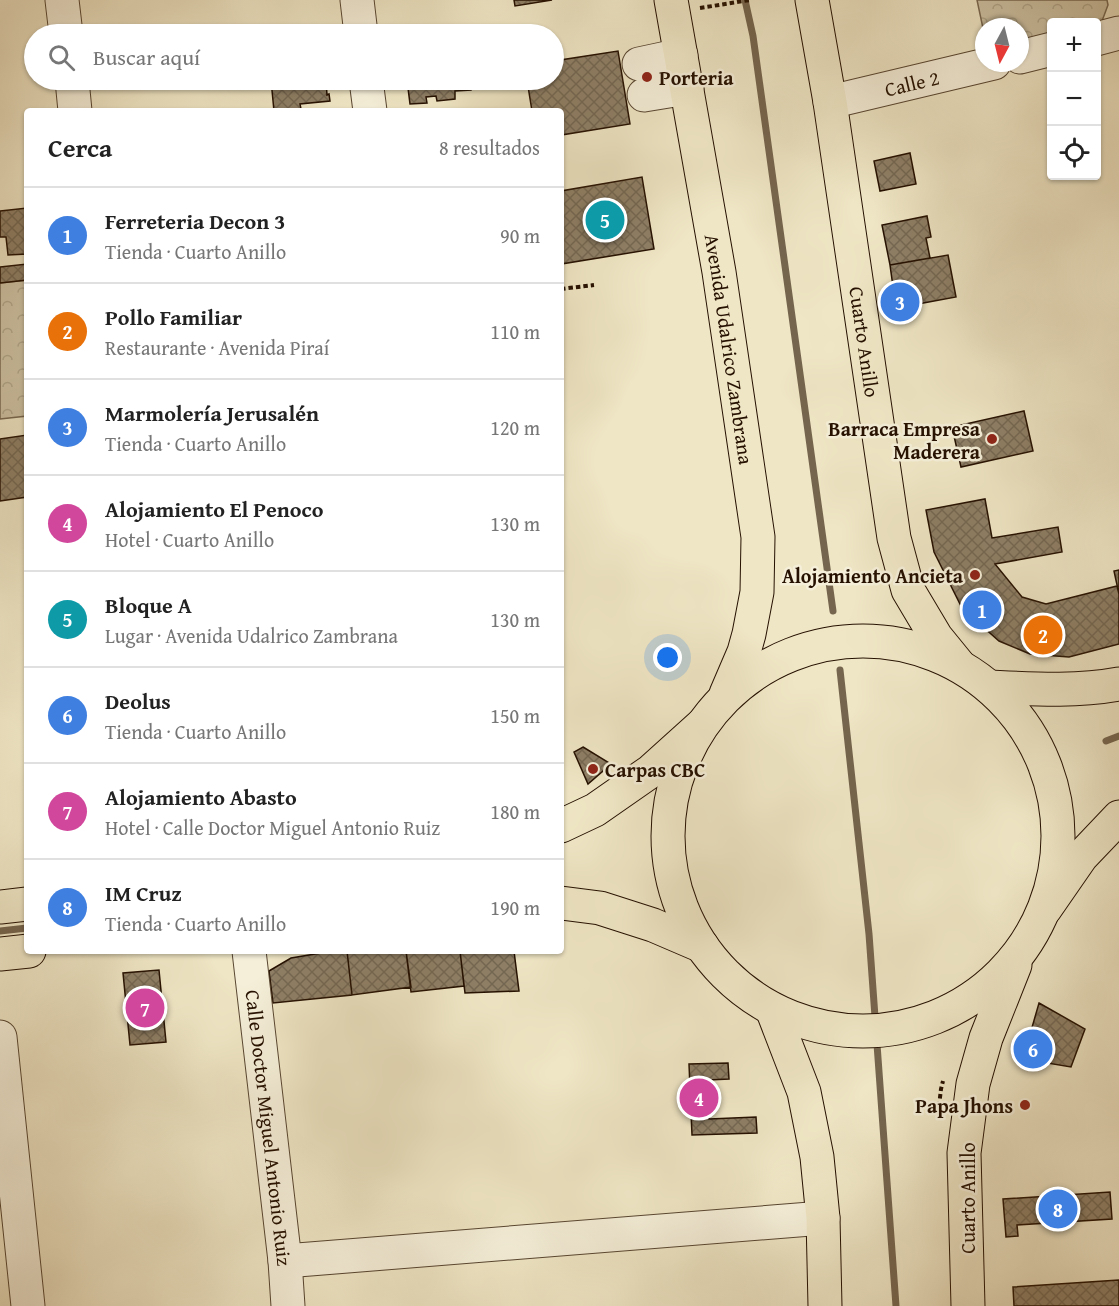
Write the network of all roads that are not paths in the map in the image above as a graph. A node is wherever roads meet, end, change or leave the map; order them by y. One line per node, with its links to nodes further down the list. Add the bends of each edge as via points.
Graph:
1 (62, 0): 5 (street)
2 (357, 0): 6 (street)
3 (671, 0): 11 (main road, Avenida Udalrico Zambrana)
4 (812, 0): 16 (main road, Cuarto Anillo)
5 (65, 24)
6 (360, 24)
7 (1119, 33): 8 (street)
8 (1101, 38)
9 (1047, 51): 10 (street)
10 (1029, 55)
11 (681, 56): 13 (main road, Avenida Udalrico Zambrana); 13 (street, via 641,80)
12 (975, 68): 16 (street, Calle 2)
13 (687, 88): 22 (main road, Avenida Udalrico Zambrana, via 758,537 757,592 749,634)
14 (73, 90): 17 (street)
15 (367, 90): 18 (street)
16 (830, 102): 19 (main road, Cuarto Anillo, via 894,538 908,590 921,615)
17 (75, 108)
18 (370, 108)
19 (961, 668): 21 (main road); 22 (main road, via 922,650 880,642 835,643 792,654 752,675)
20 (1119, 684): 21 (main road, via 1046,689)
21 (990, 687): 29 (main road, via 1018,717 1040,752 1053,790 1059,830 1056,870)
22 (725, 696): 23 (main road)
23 (702, 724): 25 (main road, via 651,771 595,810); 30 (main road, via 680,766 668,812 669,859 680,905)
24 (1119, 817): 29 (main road, via 1081,857)
25 (564, 825)
26 (564, 903): 30 (main road, via 600,908)
27 (24, 904): 28 (main road)
28 (0, 907)
29 (1045, 909): 34 (main road)
30 (702, 946): 35 (main road, via 733,982)
31 (24, 952): 32 (main road)
32 (0, 954)
33 (249, 954): 38 (street, Calle Doctor Miguel Antonio Ruiz)
34 (1018, 955): 35 (main road, via 991,984 959,1006 924,1022 877,1030 824,1027); 42 (main road, Cuarto Anillo, via 973,1084 964,1153)
35 (772, 1009): 37 (main road, via 804,1092 817,1157)
36 (0, 1038): 39 (street)
37 (823, 1218): 38 (street); 41 (main road)
38 (285, 1261): 40 (street, Calle Doctor Miguel Antonio Ruiz)
39 (28, 1306)
40 (288, 1306)
41 (825, 1306)
42 (968, 1306)

